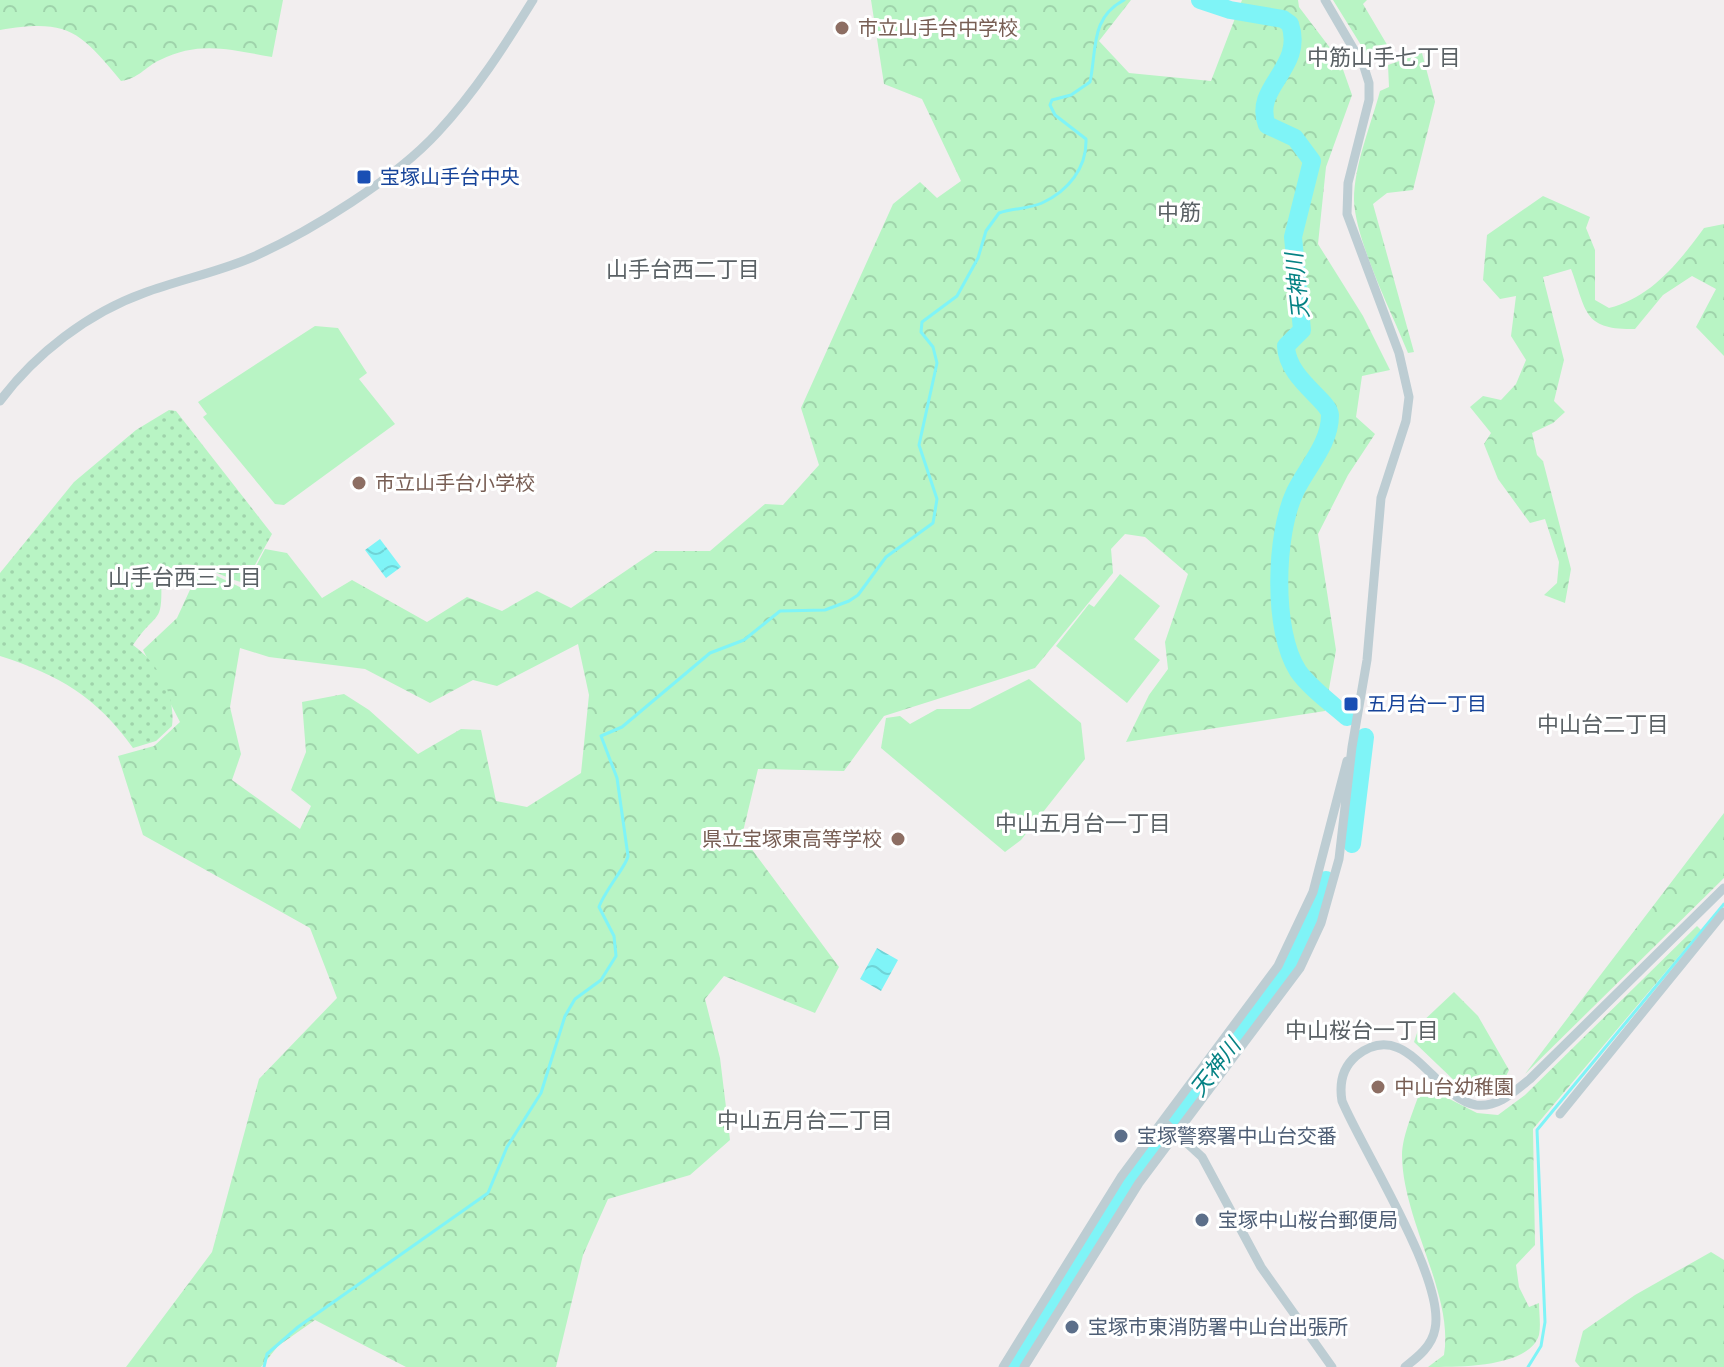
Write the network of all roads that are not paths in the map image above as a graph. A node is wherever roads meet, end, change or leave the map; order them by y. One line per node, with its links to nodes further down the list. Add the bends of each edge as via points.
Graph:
1 (533, 0): 3 (street, via 463,103 394,169 325,219 253,257 110,308 60,340)
2 (1325, 0): 4 (street, via 1369,83 1348,183 1347,214 1399,353 1409,397 1381,498 1367,660)
3 (0, 401)
4 (1352, 747): 8 (street, via 1313,892 1294,937); 8 (street, via 1339,859 1321,923 1286,990)
5 (1724, 888): 12 (street, via 1530,1079 1501,1100 1482,1106 1463,1101 1408,1053 1387,1045 1365,1050 1345,1068 1342,1101 1411,1239 1436,1314 1435,1333)
6 (1724, 912): 7 (street)
7 (1560, 1114)
8 (1170, 1127): 9 (street, via 1121,1177); 10 (street); 11 (street, via 1202,1157 1268,1279)
9 (1003, 1367)
10 (1024, 1367)
11 (1332, 1367)
12 (1405, 1367)

